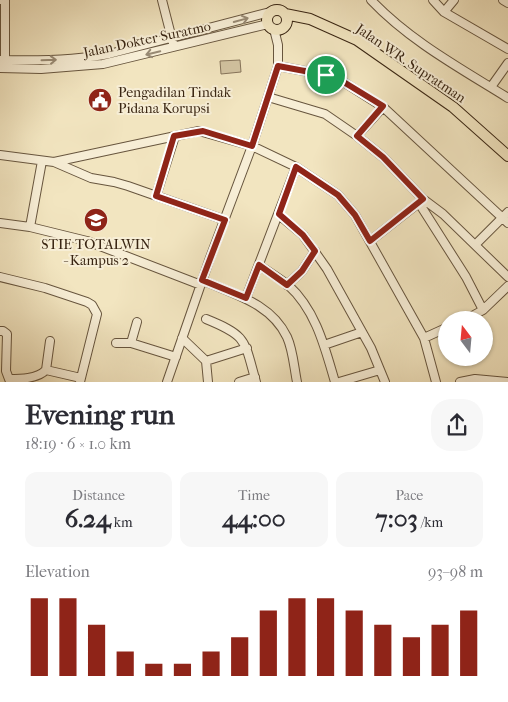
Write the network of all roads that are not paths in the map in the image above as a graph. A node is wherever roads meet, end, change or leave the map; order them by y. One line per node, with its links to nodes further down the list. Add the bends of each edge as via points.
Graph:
1 (0, 0): 2 (street)
2 (5, 0): 18 (street)
3 (162, 0): 14 (street)
4 (286, 0): 11 (main road)
5 (371, 0): 23 (street, via 422,44)
6 (433, 0): 12 (street)
7 (454, 0): 12 (street)
8 (503, 0): 9 (street)
9 (508, 3)
10 (270, 12): 11 (main road); 13 (main road, via 267,20); 14 (street, Jalan Dokter Suratmo, one-way to 10)
11 (284, 12): 13 (main road, via 287,22 284,27); 31 (main road, Jalan WR. Supratman, via 310,19 357,40 453,107)
12 (444, 12): 16 (street)
13 (271, 27): 15 (street, Jalan Dokter Suratmo); 21 (street, via 278,45)
14 (172, 38): 15 (street); 17 (street, Jalan Dokter Suratmo)
15 (175, 47): 20 (street, Jalan Dokter Suratmo, one-way to 20)
16 (508, 49)
17 (92, 57): 18 (street, Jalan Dokter Suratmo, one-way to 17); 20 (street)
18 (2, 60)
19 (508, 63): 23 (street)
20 (93, 66): 22 (street, Jalan Dokter Suratmo)
21 (278, 66): 24 (street); 26 (street, via 342,81)
22 (0, 68)
23 (491, 87): 25 (street)
24 (268, 97): 28 (street, via 325,114); 29 (street)
25 (508, 98)
26 (383, 106): 28 (street); 38 (street)
27 (174, 136): 29 (street, via 203,131); 33 (street); 35 (street)
28 (357, 136): 36 (street, via 383,157)
29 (252, 146): 34 (street); 39 (street)
30 (0, 155): 32 (street)
31 (508, 156)
32 (42, 161): 33 (street); 41 (street)
33 (54, 162): 35 (street, via 91,178)
34 (296, 167): 37 (street); 42 (street, via 338,195 355,215)
35 (156, 196): 39 (street)
36 (421, 201): 42 (street); 43 (street, via 442,214); 52 (street)
37 (279, 214): 44 (street, via 303,235); 45 (street)
38 (506, 218): 43 (street)
39 (225, 220): 48 (street)
40 (0, 222): 41 (street)
41 (30, 227): 48 (street, via 87,241)
42 (370, 241): 59 (street)
43 (475, 245): 47 (street)
44 (315, 251): 49 (street, via 302,271); 56 (street)
45 (259, 265): 49 (street); 51 (street)
46 (0, 277): 70 (street, via 45,288 92,305 97,314)
47 (508, 277)
48 (201, 282): 51 (street); 58 (street)
49 (287, 285): 63 (street, via 308,309)
50 (508, 286): 52 (street)
51 (246, 298): 74 (street, via 264,310 287,336)
52 (483, 310)
53 (206, 319): 64 (street, via 233,330)
54 (137, 322): 62 (street)
55 (0, 331): 67 (street, via 7,334 6,371 9,379 40,375)
56 (362, 332): 63 (street); 68 (street)
57 (438, 332): 59 (street)
58 (182, 338): 65 (street); 66 (street)
59 (424, 338): 77 (street)
60 (50, 341): 67 (street)
61 (116, 343): 62 (street)
62 (132, 343): 65 (street)
63 (324, 345): 75 (street)
64 (247, 348): 66 (street); 69 (street)
65 (176, 357): 71 (street)
66 (206, 361): 72 (street)
67 (46, 370): 70 (street)
68 (380, 370): 75 (street); 76 (street)
69 (255, 380): 73 (street)
70 (81, 381)
71 (167, 382)
72 (208, 382)
73 (239, 382)
74 (297, 382)
75 (337, 382)
76 (385, 382)
77 (436, 382)
78 (460, 382): 79 (street, via 476,379)
79 (508, 382)

